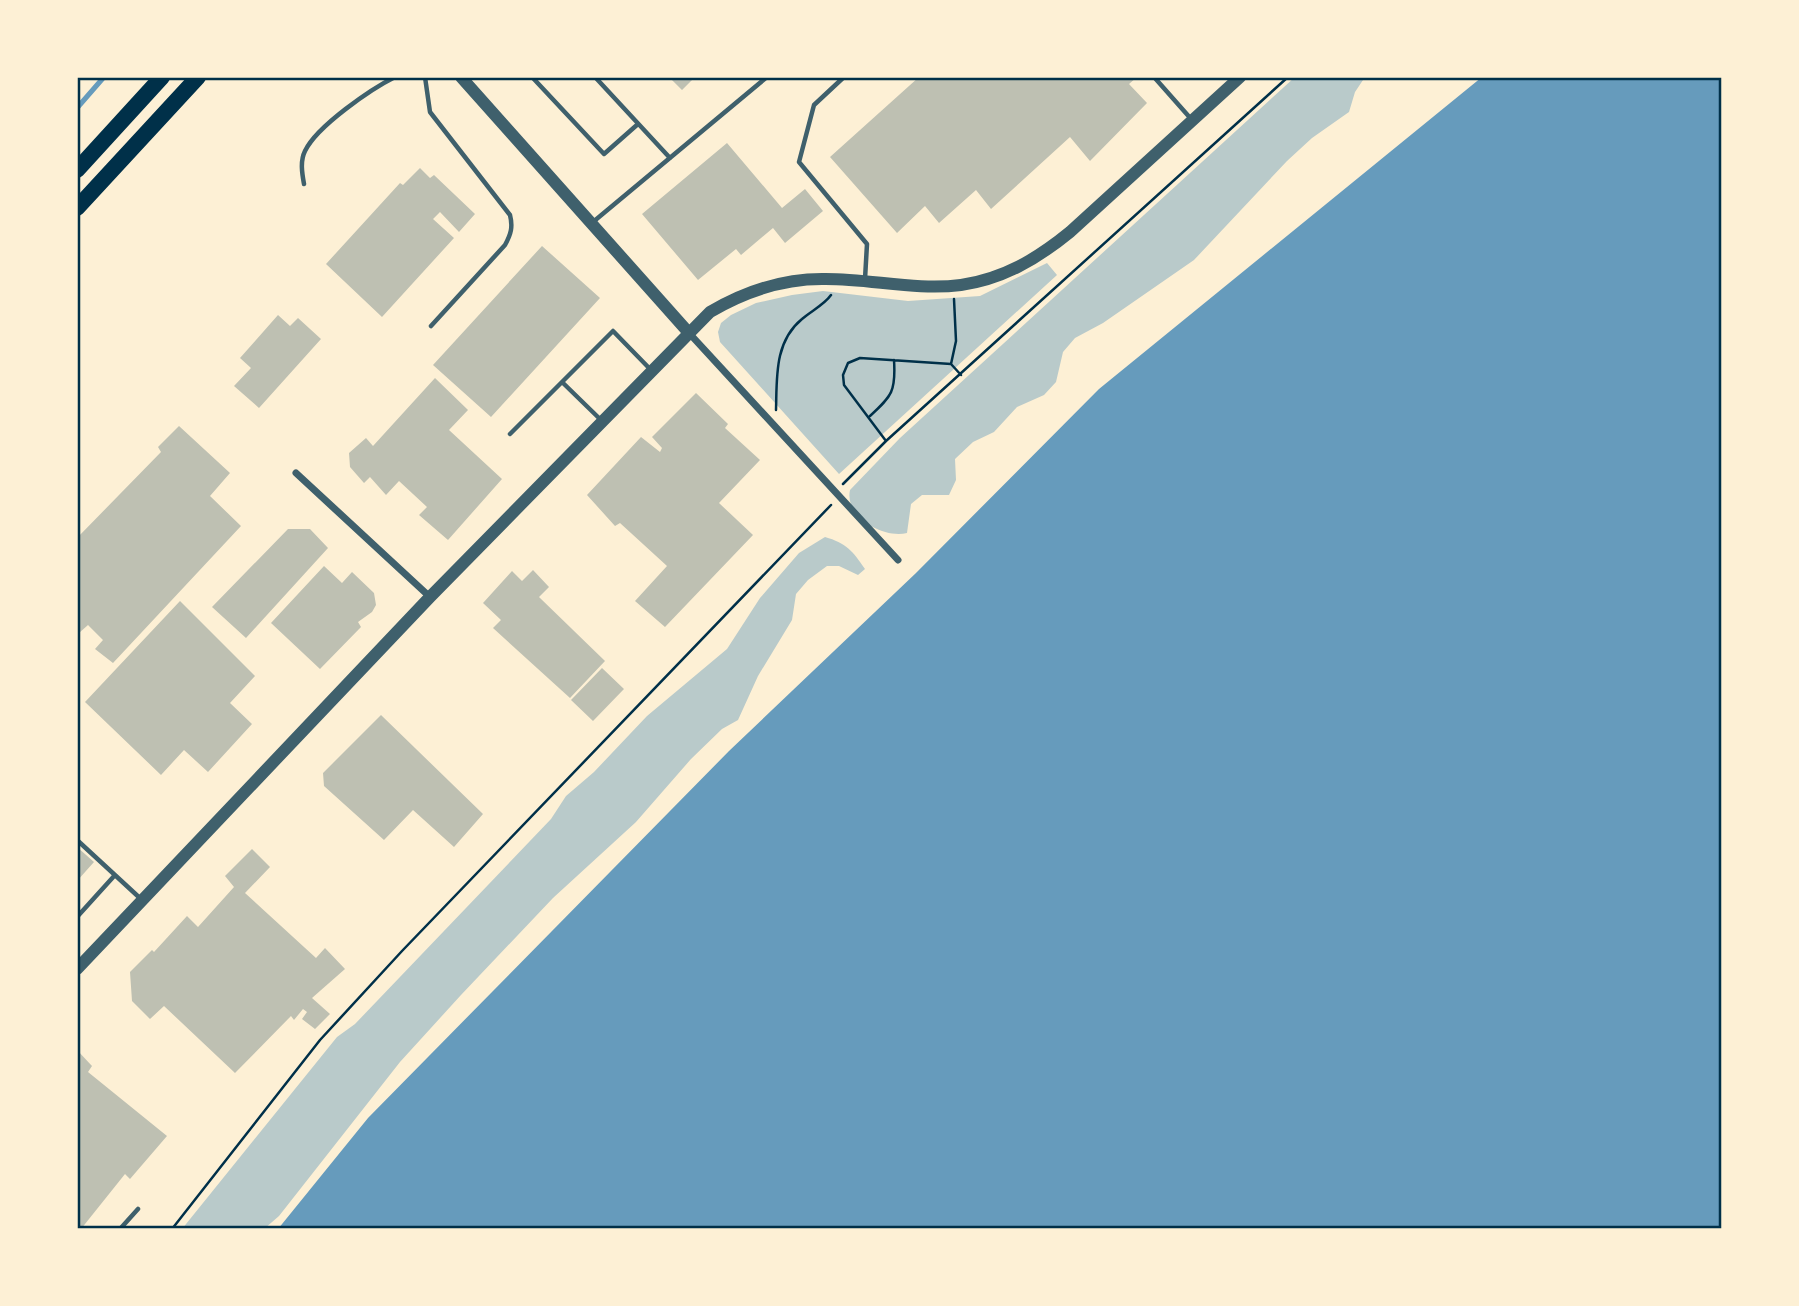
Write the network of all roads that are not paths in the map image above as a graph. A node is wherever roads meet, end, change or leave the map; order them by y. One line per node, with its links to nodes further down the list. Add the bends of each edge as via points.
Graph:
1 (162, 77): 15 (highway)
2 (198, 77): 17 (highway)
3 (395, 77): 16 (lane, via 350,107 305,149)
4 (425, 77): 20 (lane, via 430,112 512,223 505,244)
5 (461, 77): 18 (street)
6 (532, 77): 13 (lane, via 604,154)
7 (595, 77): 13 (lane)
8 (766, 77): 14 (lane)
9 (844, 77): 19 (lane, via 814,105 799,162 867,244)
10 (1154, 77): 12 (lane)
11 (1240, 77): 12 (street)
12 (1193, 120): 19 (street, via 1042,255 1011,272 954,285)
13 (638, 124): 14 (lane)
14 (670, 158): 18 (lane)
15 (77, 170)
16 (304, 184)
17 (77, 208)
18 (591, 223): 21 (street)
19 (865, 282): 21 (street, via 791,282 734,298 710,312)
20 (431, 326)
21 (689, 333): 22 (street); 27 (street)
22 (652, 370): 23 (lane, via 614,331); 24 (street)
23 (562, 382): 24 (lane); 25 (lane)
24 (603, 421): 28 (street)
25 (510, 434)
26 (296, 473): 28 (street)
27 (898, 560)
28 (430, 597): 31 (street)
29 (77, 840): 30 (lane)
30 (115, 875): 31 (lane); 32 (lane)
31 (142, 900): 33 (street)
32 (77, 917)
33 (77, 969)
34 (138, 1209): 35 (lane)
35 (120, 1229)

